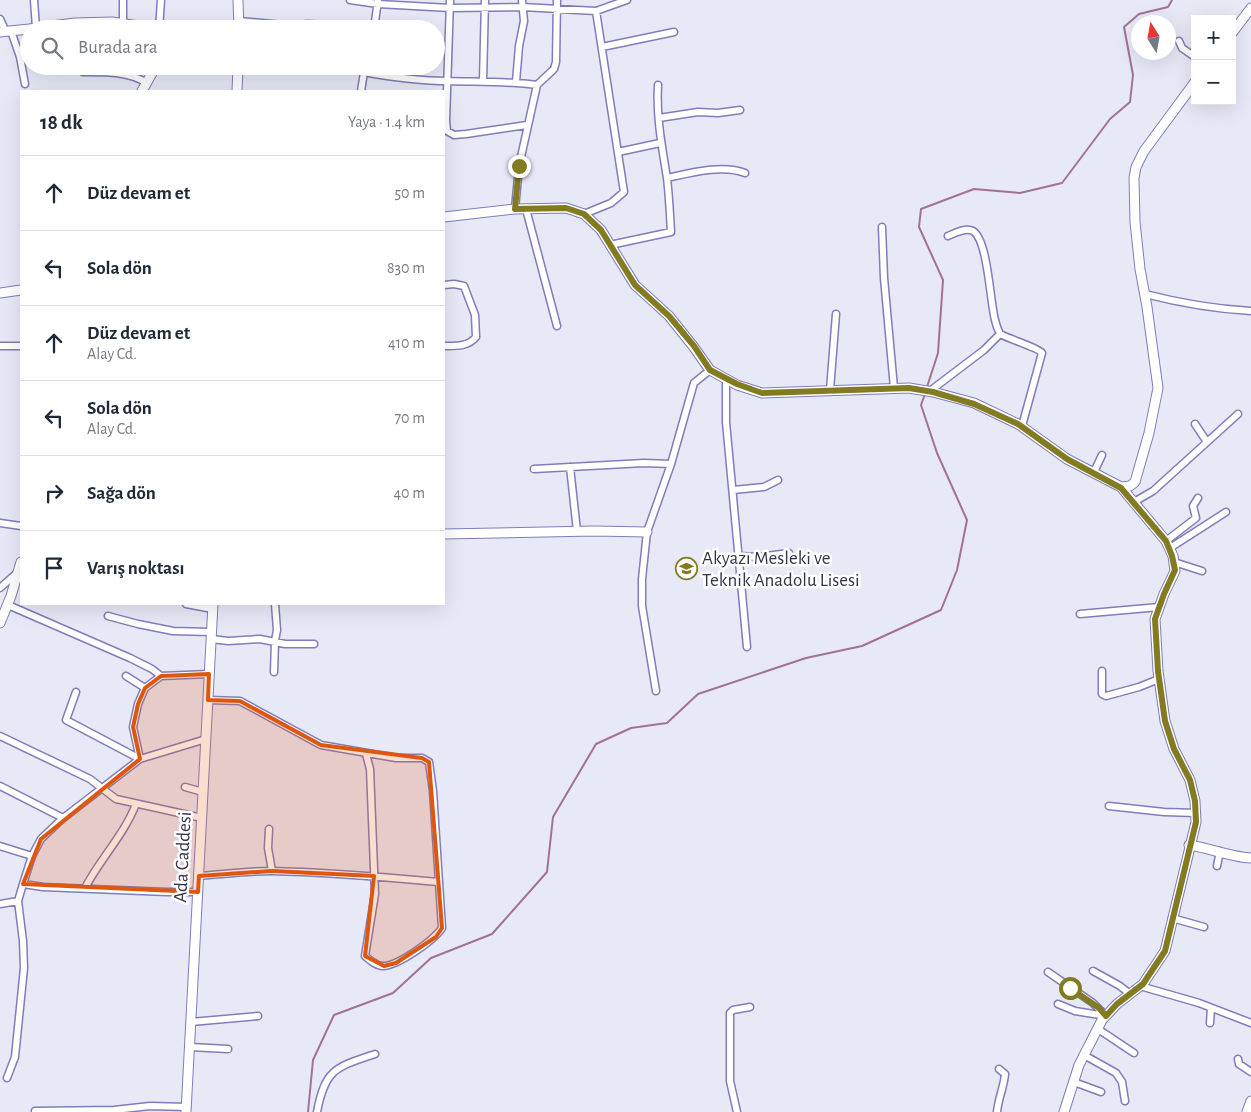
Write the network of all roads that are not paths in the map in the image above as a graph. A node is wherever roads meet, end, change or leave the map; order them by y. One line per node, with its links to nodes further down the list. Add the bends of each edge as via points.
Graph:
1 (34, 0): 20 (street)
2 (123, 0): 21 (street)
3 (161, 0): 22 (street)
4 (238, 0): 23 (street)
5 (350, 0): 11 (street)
6 (450, 0): 13 (street)
7 (486, 0): 16 (street)
8 (522, 0): 14 (street)
9 (557, 0): 17 (street)
10 (627, 0): 12 (street)
11 (378, 2): 13 (street); 24 (street)
12 (611, 2): 18 (street)
13 (450, 8): 16 (street); 40 (street)
14 (522, 8): 16 (street); 17 (street); 41 (street, via 524,21)
15 (1251, 8): 25 (street)
16 (485, 9): 39 (street)
17 (556, 10): 18 (street); 43 (street, via 556,62 554,69)
18 (596, 11): 30 (street)
19 (0, 20): 27 (street)
20 (32, 20)
21 (123, 20)
22 (160, 20)
23 (239, 20)
24 (375, 20)
25 (1236, 27)
26 (20, 30): 27 (street)
27 (6, 32): 32 (street)
28 (674, 32): 30 (street)
29 (1179, 41): 31 (street)
30 (602, 46): 53 (street)
31 (1191, 54)
32 (20, 57)
33 (23, 75): 42 (street)
34 (129, 75): 45 (street, via 135,76)
35 (151, 75): 45 (street)
36 (238, 75): 47 (street)
37 (363, 75): 48 (street)
38 (392, 75): 40 (street)
39 (483, 81): 40 (street); 41 (street)
40 (448, 82): 51 (street, via 447,131 454,135)
41 (516, 82): 43 (street)
42 (25, 84)
43 (537, 85): 51 (street)
44 (658, 85): 50 (street, via 656,103)
45 (144, 87)
46 (1191, 87): 66 (street, via 1144,151 1136,167 1133,185 1135,222)
47 (237, 90)
48 (360, 90)
49 (740, 110): 50 (street)
50 (659, 118): 52 (street)
51 (527, 124): 56 (street)
52 (660, 143): 53 (street); 55 (street)
53 (618, 152): 58 (street, via 624,192 611,203)
54 (745, 172): 55 (street, via 735,168)
55 (667, 178): 62 (street, via 671,232)
56 (515, 209): 57 (street); 59 (street)
57 (526, 209): 58 (street, via 566,208); 69 (street)
58 (584, 214): 62 (street, via 601,230)
59 (445, 217)
60 (882, 227): 76 (street)
61 (948, 236): 70 (street, via 973,230 981,238 994,319)
62 (610, 245): 74 (street, via 635,285 669,316)
63 (445, 285): 73 (street, via 464,286 475,315 476,337 462,345)
64 (20, 290): 65 (street)
65 (0, 293)
66 (1145, 294): 67 (street, via 1223,310); 89 (street, via 1158,388 1149,434 1134,482)
67 (1251, 311)
68 (836, 314): 77 (street)
69 (557, 326)
70 (1000, 334): 78 (street); 81 (street, via 1042,353)
71 (0, 346): 72 (street)
72 (20, 346)
73 (445, 346)
74 (710, 370): 75 (street); 84 (street, via 694,383)
75 (726, 379): 77 (street, via 762,393); 90 (street, via 726,422)
76 (894, 388): 77 (street); 78 (street)
77 (830, 390)
78 (932, 392): 81 (street, via 974,404)
79 (1238, 414): 82 (street)
80 (1195, 424): 82 (street)
81 (1022, 426): 87 (street, via 1067,459)
82 (1207, 442): 92 (street, via 1153,491)
83 (1102, 455): 87 (street)
84 (671, 464): 85 (street); 97 (street)
85 (570, 467): 86 (street); 96 (street)
86 (534, 469)
87 (1094, 472): 89 (street)
88 (778, 480): 90 (street, via 764,487)
89 (1121, 488): 92 (street)
90 (733, 490): 101 (street)
91 (1198, 498): 99 (street, via 1194,506 1196,518)
92 (1134, 502): 99 (street)
93 (1226, 512): 99 (street, via 1196,532)
94 (0, 523): 95 (street)
95 (20, 526)
96 (576, 531): 97 (street); 98 (street)
97 (647, 532): 125 (street, via 642,606)
98 (445, 534)
99 (1168, 544): 102 (street)
100 (788, 553): 101 (street)
101 (738, 556): 117 (street)
102 (1174, 562): 104 (street); 110 (street, via 1175,570)
103 (20, 566): 105 (street); 106 (street)
104 (1202, 571)
105 (0, 588)
106 (8, 605): 113 (street); 122 (street, via 130,658)
107 (195, 605): 109 (street)
108 (275, 605): 115 (street, via 278,630)
109 (213, 607): 114 (street, Ada Caddesi)
110 (1159, 607): 111 (street); 123 (street, via 1155,619)
111 (1080, 614)
112 (108, 616): 114 (street)
113 (0, 623)
114 (211, 636): 115 (street, via 228,641); 120 (street, Ada Caddesi)
115 (275, 641): 116 (street); 119 (street)
116 (314, 644)
117 (747, 647)
118 (1102, 671): 123 (street, via 1102,694 1106,696)
119 (274, 672)
120 (209, 674): 122 (street); 127 (street, Ada Caddesi)
121 (126, 676): 124 (street)
122 (161, 676): 124 (street)
123 (1159, 679): 138 (street, via 1165,721 1174,749 1190,780)
124 (145, 688): 131 (street, via 132,727)
125 (656, 691)
126 (76, 692): 131 (street, via 66,720)
127 (208, 700): 129 (street, Ada Caddesi); 130 (street, via 240,701 321,745)
128 (0, 736): 134 (street, via 90,779)
129 (206, 739): 131 (street); 135 (street, Ada Caddesi)
130 (366, 754): 150 (street, via 370,769); 151 (street, via 422,758 429,762)
131 (140, 759): 134 (street)
132 (0, 786): 139 (street)
133 (185, 787): 135 (street)
134 (102, 789): 136 (street, via 116,799); 139 (street)
135 (203, 792): 140 (street, Ada Caddesi)
136 (136, 804): 140 (street); 153 (street)
137 (1109, 806): 138 (street)
138 (1196, 813): 142 (street)
139 (63, 818): 145 (street, via 40,839)
140 (202, 818): 149 (street, Ada Caddesi)
141 (269, 829): 148 (street)
142 (1190, 845): 144 (street); 157 (street)
143 (0, 846): 145 (street)
144 (1220, 851): 146 (street); 147 (street)
145 (32, 856): 152 (street)
146 (1251, 858)
147 (1217, 866)
148 (272, 871): 149 (street); 150 (street)
149 (199, 876): 154 (street, Ada Caddesi)
150 (374, 876): 151 (street); 151 (street, via 375,894 366,956 373,964 384,966 396,963 436,937 442,928)
151 (438, 882)
152 (23, 884): 153 (street); 155 (street)
153 (85, 888): 154 (street)
154 (198, 892): 168 (street, Ada Caddesi)
155 (18, 901): 156 (street); 180 (street, via 24,968 16,1058)
156 (0, 904)
157 (1172, 918): 158 (street); 161 (street, via 1165,951)
158 (1204, 927)
159 (1093, 971): 162 (street)
160 (1048, 972): 167 (street)
161 (1140, 986): 162 (street); 165 (street)
162 (1130, 994): 167 (street)
163 (1058, 1004): 167 (street, via 1075,1011)
164 (750, 1007): 188 (street, via 730,1013 730,1081)
165 (1211, 1008): 169 (street); 170 (street)
166 (258, 1016): 168 (street)
167 (1106, 1016): 171 (street)
168 (191, 1022): 172 (street, Ada Caddesi)
169 (1210, 1023)
170 (1251, 1023)
171 (1098, 1029): 174 (street); 176 (street)
172 (190, 1046): 173 (street); 185 (street, Ada Caddesi)
173 (228, 1049)
174 (1134, 1053)
175 (375, 1054): 187 (street, via 348,1063 334,1072 324,1084)
176 (1084, 1055): 181 (street); 183 (street, via 1116,1073 1122,1082)
177 (1238, 1059): 179 (street, via 1238,1064)
178 (999, 1069): 189 (street, via 1005,1074 1005,1083)
179 (1251, 1072)
180 (7, 1078)
181 (1074, 1082): 182 (street); 190 (street)
182 (1101, 1092)
183 (1125, 1101)
184 (1251, 1101): 191 (street)
185 (186, 1110): 186 (street, via 150,1106)
186 (35, 1111)
187 (317, 1112)
188 (737, 1112)
189 (997, 1112)
190 (1064, 1112)
191 (1247, 1112)

